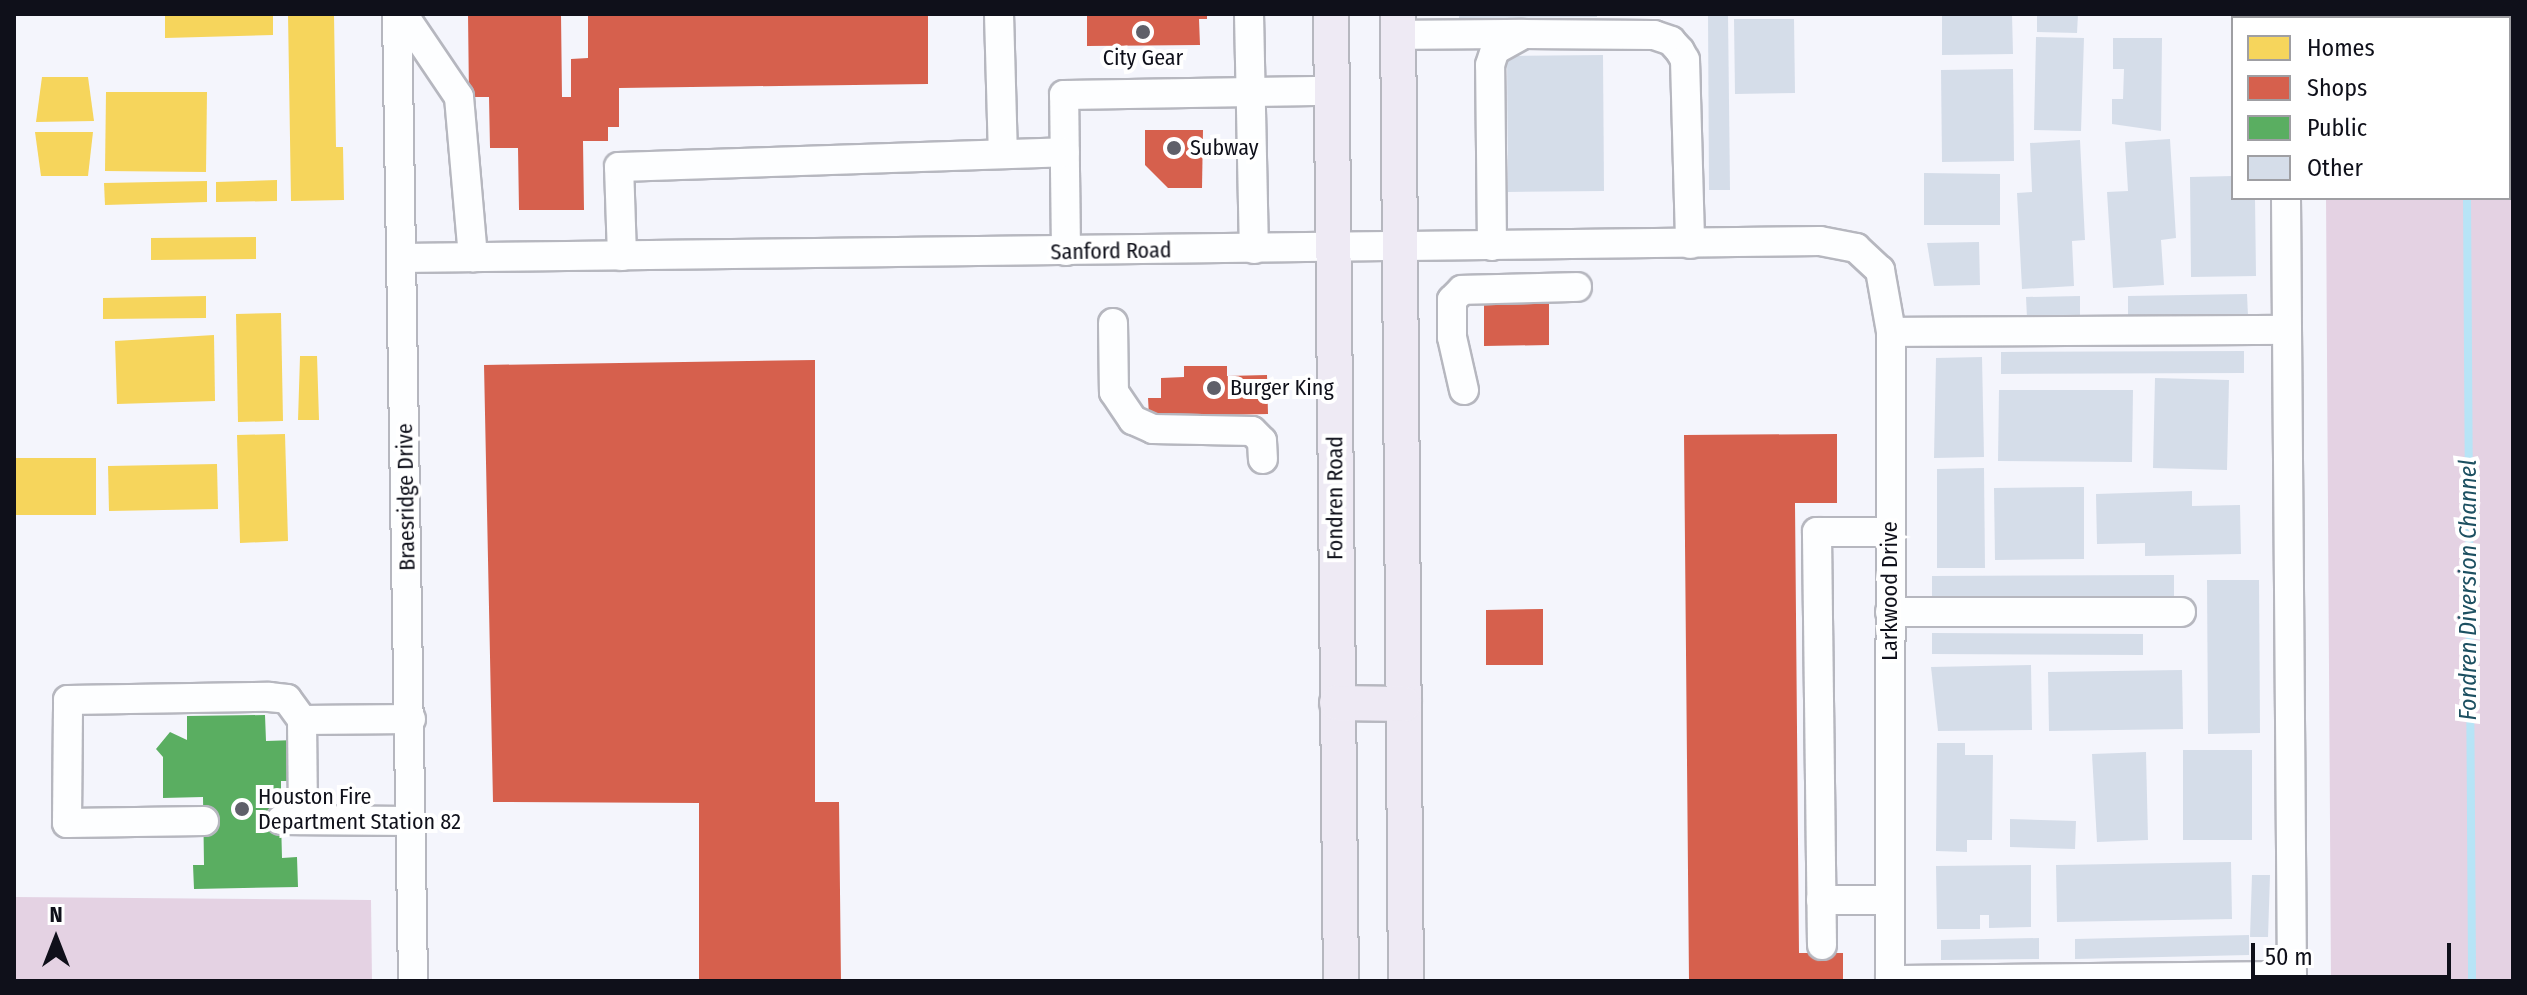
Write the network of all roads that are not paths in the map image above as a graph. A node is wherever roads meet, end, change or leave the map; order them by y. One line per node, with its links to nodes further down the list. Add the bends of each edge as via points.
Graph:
1 (397, 14): 22 (street, Braesridge Drive)
2 (403, 14): 21 (street, via 459,97)
3 (999, 14): 11 (street)
4 (1249, 14): 8 (street)
5 (1331, 14): 9 (main road, Fondren Road)
6 (1398, 24): 7 (street); 16 (main road)
7 (1524, 34): 14 (street, via 1654,35 1680,51 1685,60); 15 (street, via 1495,50 1490,65)
8 (1252, 91): 9 (street); 10 (street, via 1064,95); 18 (street)
9 (1332, 91): 17 (main road, Fondren Road)
10 (1065, 152): 11 (street); 19 (street)
11 (1003, 154): 20 (street, via 619,167)
12 (2286, 200): 25 (street)
13 (1820, 241): 14 (street, Sanford Road); 26 (street, Larkwood Drive, via 1856,248 1880,270)
14 (1690, 244): 15 (street, Sanford Road)
15 (1492, 246): 16 (street, Sanford Road)
16 (1400, 247): 17 (street, Sanford Road); 33 (main road)
17 (1333, 248): 18 (street, Sanford Road); 32 (main road, Fondren Road)
18 (1254, 249): 19 (street, Sanford Road)
19 (1066, 251): 20 (street, Sanford Road)
20 (622, 256): 21 (street, Sanford Road)
21 (473, 257): 22 (street, Sanford Road)
22 (401, 258): 34 (street, Braesridge Drive)
23 (1577, 287): 27 (street, via 1462,290 1452,300 1452,337)
24 (1113, 323): 28 (street, via 1114,392 1133,420 1153,429 1252,431 1262,441)
25 (2287, 330): 26 (street); 41 (street)
26 (1891, 332): 29 (street, Larkwood Drive)
27 (1464, 390)
28 (1263, 459)
29 (1890, 532): 30 (street, Larkwood Drive); 38 (street, via 1817,532)
30 (1890, 612): 31 (street); 39 (street, Larkwood Drive)
31 (2181, 612)
32 (1337, 703): 33 (main road); 44 (main road, Fondren Road)
33 (1404, 704): 45 (main road)
34 (411, 719): 35 (street); 37 (street, Braesridge Drive)
35 (302, 720): 36 (street, via 287,699 269,697 68,700 67,823); 37 (street, via 292,820)
36 (204, 821)
37 (411, 821): 43 (street, Braesridge Drive)
38 (1821, 900): 39 (street); 40 (street)
39 (1890, 900): 42 (street, Larkwood Drive)
40 (1822, 945)
41 (2292, 978): 42 (street)
42 (1890, 980)
43 (413, 981)
44 (1341, 981)
45 (1406, 981)

